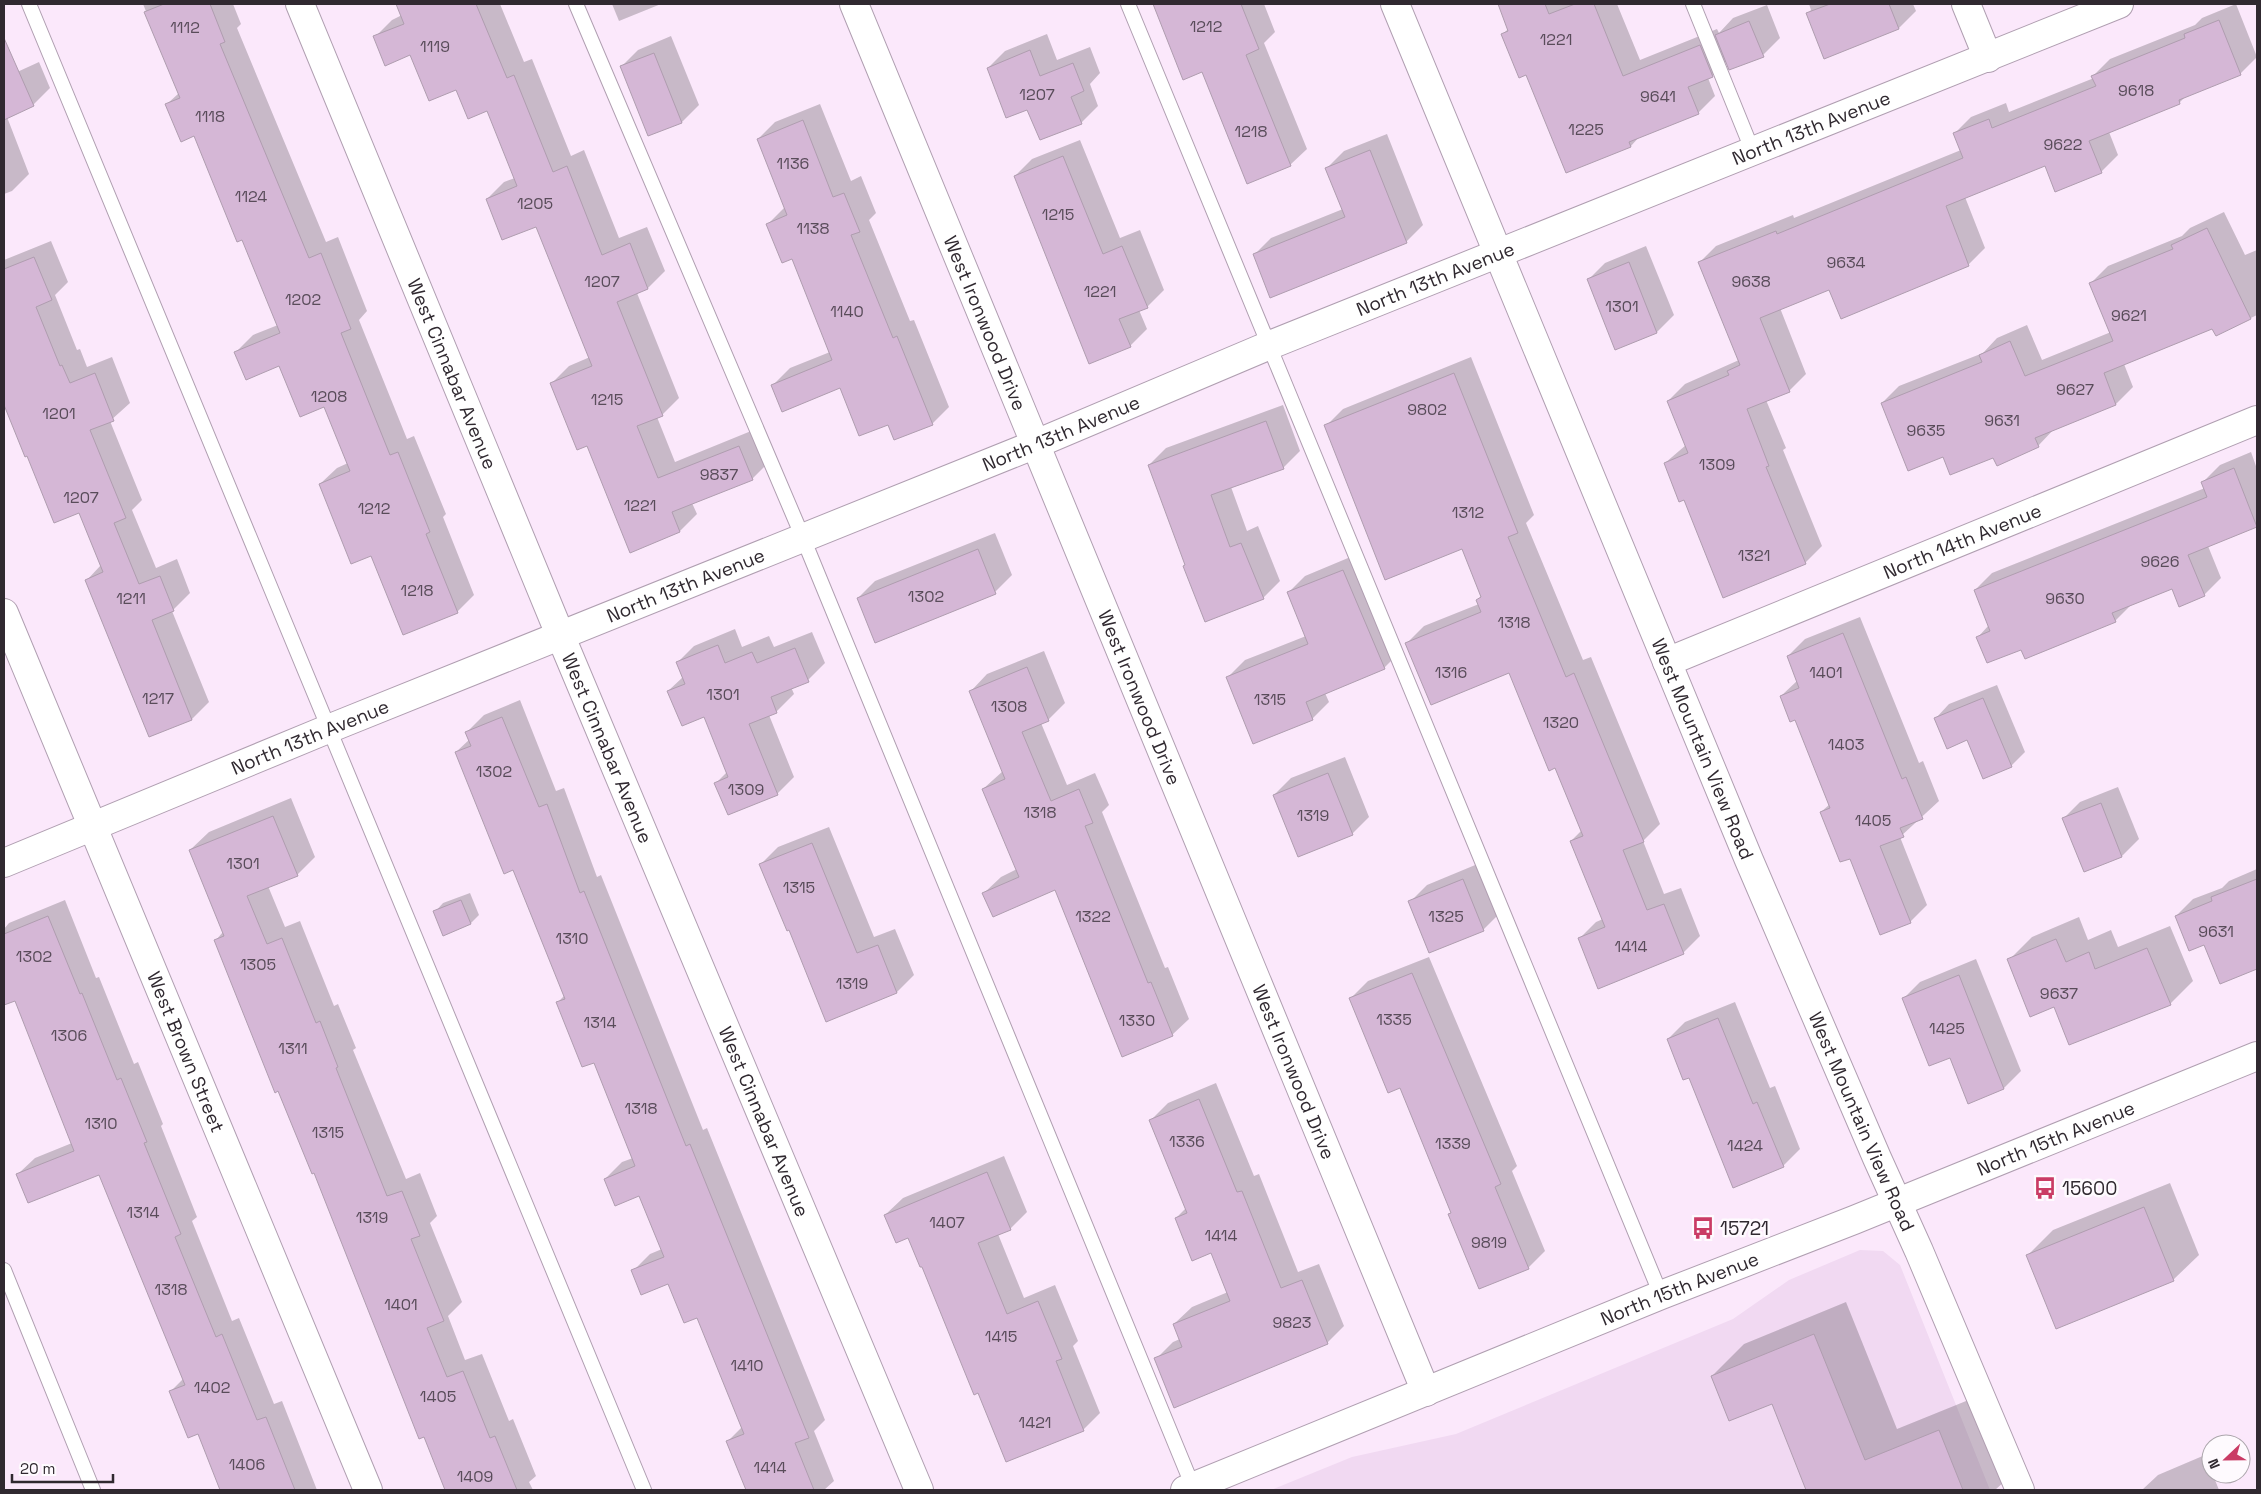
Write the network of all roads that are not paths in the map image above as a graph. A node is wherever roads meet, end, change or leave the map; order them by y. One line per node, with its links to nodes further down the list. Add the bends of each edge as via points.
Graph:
1 (29, 4): 20 (lane)
2 (300, 4): 18 (street, West Cinnabar Avenue)
3 (576, 4): 16 (lane)
4 (854, 4): 15 (street, West Ironwood Drive)
5 (1128, 4): 13 (lane)
6 (1395, 4): 12 (street, West Mountain View Road)
7 (1693, 4): 11 (lane)
8 (1966, 4): 10 (street)
9 (2119, 4): 10 (street, North 13th Avenue)
10 (1988, 58): 11 (street, North 13th Avenue)
11 (1753, 152): 12 (street, North 13th Avenue)
12 (1500, 254): 13 (street, North 13th Avenue); 19 (street, West Mountain View Road)
13 (1270, 345): 15 (street, North 13th Avenue); 26 (lane)
14 (2257, 420): 19 (street, North 14th Avenue)
15 (1036, 444): 16 (street, North 13th Avenue); 27 (street, West Ironwood Drive)
16 (803, 538): 18 (street, North 13th Avenue); 28 (lane)
17 (4, 613): 21 (street, West Brown Street)
18 (561, 637): 20 (street, North 13th Avenue); 32 (street, West Cinnabar Avenue)
19 (1667, 662): 24 (street, West Mountain View Road, via 1786,948)
20 (328, 729): 21 (street, North 13th Avenue); 31 (lane)
21 (93, 827): 22 (street, North 13th Avenue); 30 (street, West Brown Street)
22 (4, 863)
23 (2257, 1056): 24 (street, North 15th Avenue)
24 (1897, 1202): 26 (street, North 15th Avenue); 33 (street, West Mountain View Road)
25 (4, 1270): 29 (lane)
26 (1661, 1294): 27 (street, North 15th Avenue)
27 (1426, 1392): 28 (street, North 15th Avenue)
28 (1189, 1489)
29 (93, 1490)
30 (368, 1490)
31 (644, 1490)
32 (919, 1490)
33 (2020, 1490)

